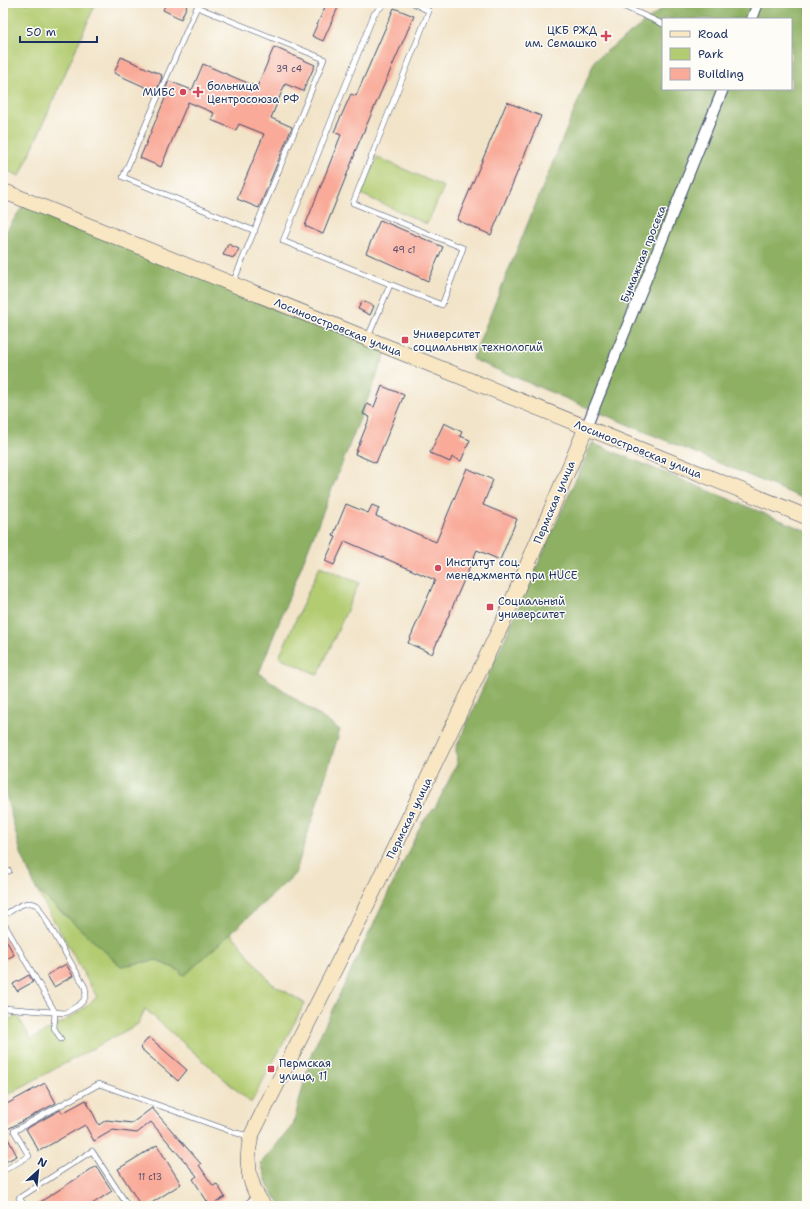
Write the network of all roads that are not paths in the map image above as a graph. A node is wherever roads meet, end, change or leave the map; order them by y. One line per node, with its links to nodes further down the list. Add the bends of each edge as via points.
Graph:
1 (385, 3): 11 (lane, via 374,14 283,240)
2 (413, 3): 11 (lane, via 429,11 353,203 463,248 442,305)
3 (616, 3): 6 (lane)
4 (758, 3): 5 (street)
5 (752, 18)
6 (662, 24)
7 (723, 90): 13 (street, Бумажная просека)
8 (3, 191): 10 (street, Лосиноостровская улица)
9 (255, 231): 9 (lane, via 324,59 197,7 123,177); 10 (lane)
10 (233, 285): 12 (street, Лосиноостровская улица)
11 (390, 285): 12 (lane)
12 (368, 340): 13 (street, Лосиноостровская улица)
13 (586, 428): 14 (street, Лосиноостровская улица); 22 (street, Пермская улица, via 501,627 363,913)
14 (807, 517)
15 (9, 871): 16 (lane)
16 (3, 872)
17 (3, 916): 20 (lane, via 28,902 38,906 85,986 85,996 79,1005 65,1013)
18 (3, 922): 20 (lane)
19 (3, 1008): 20 (lane)
20 (55, 1012): 21 (lane, via 54,1028)
21 (61, 1039)
22 (251, 1136): 23 (lane, via 236,1133 99,1084 14,1131 29,1156); 24 (street, Пермская улица, via 247,1151 248,1172)
23 (3, 1171)
24 (261, 1201): 27 (lane)
25 (25, 1206): 26 (lane, via 19,1198 92,1151)
26 (128, 1206)
27 (242, 1206)

